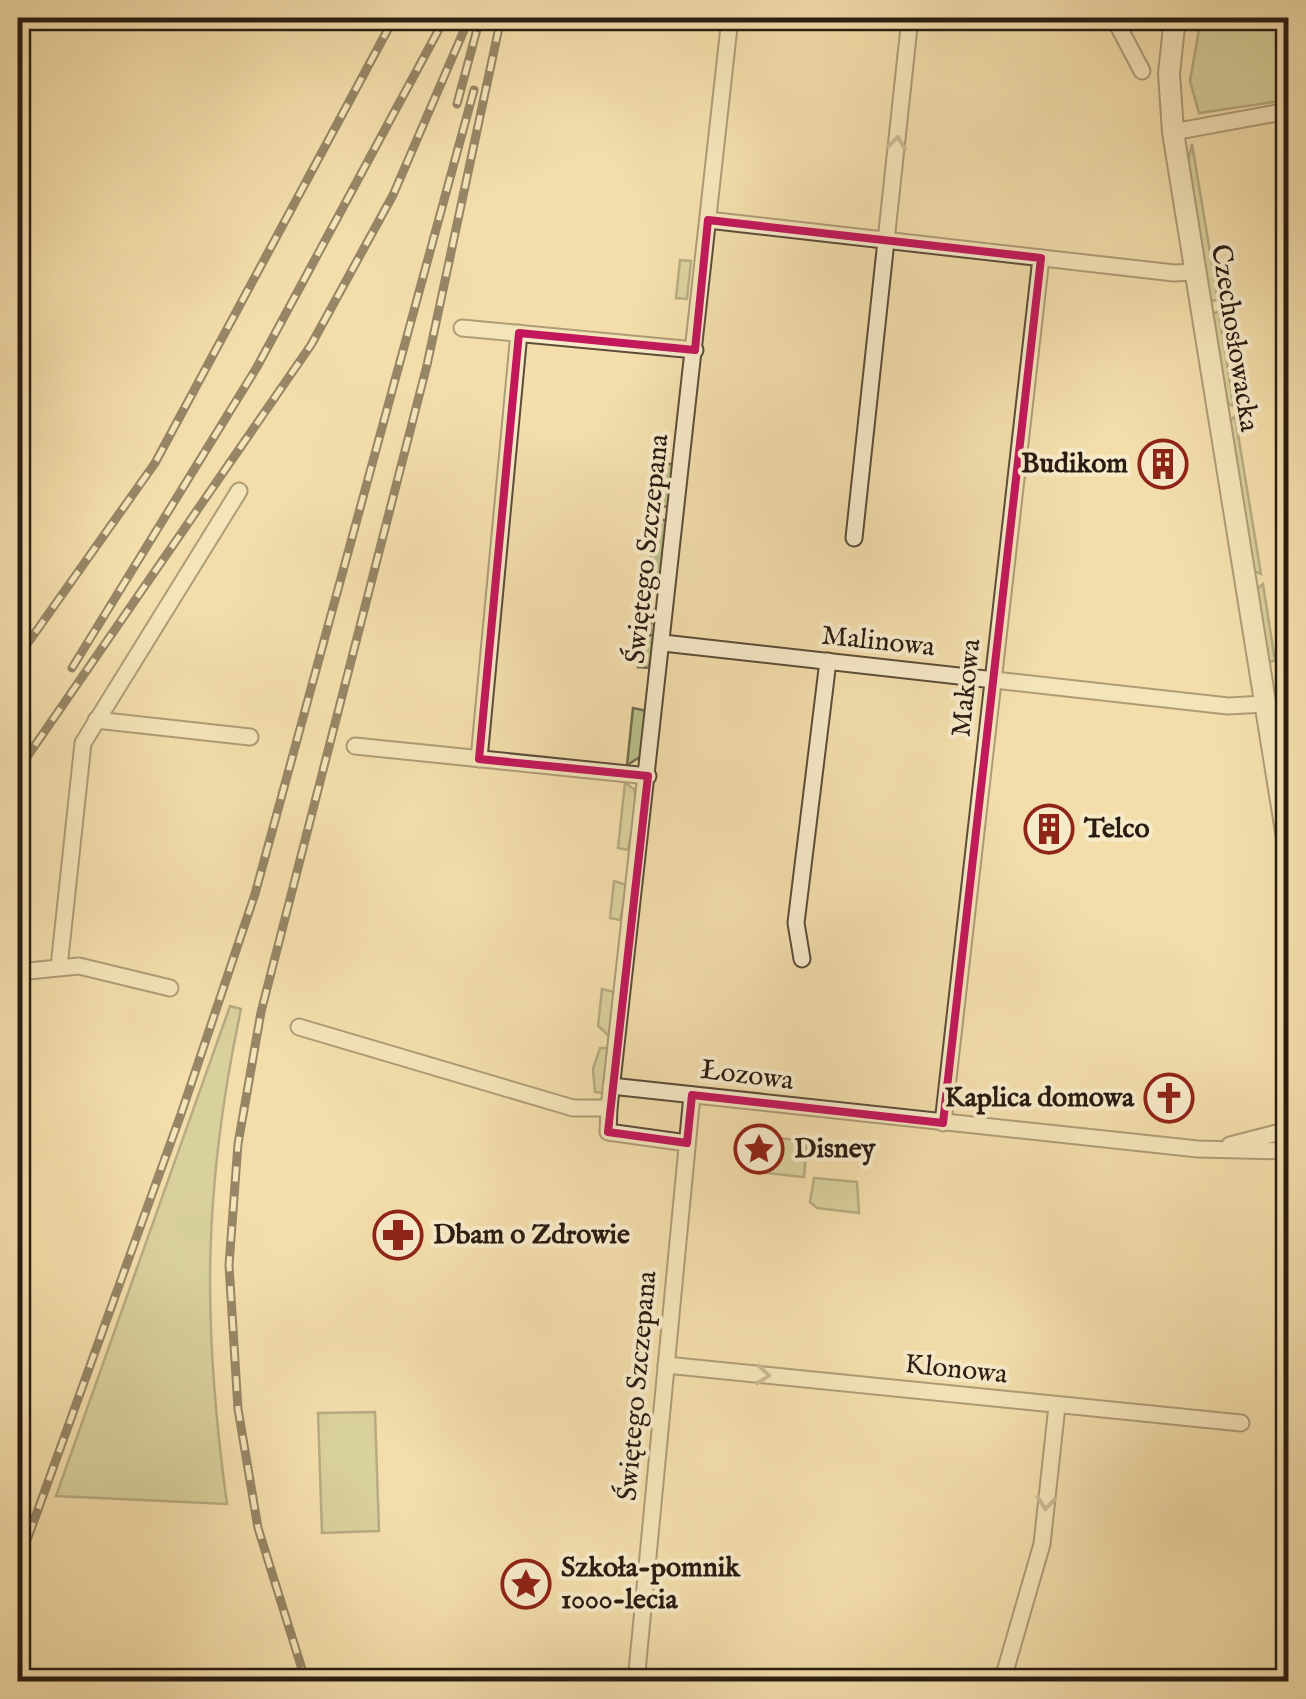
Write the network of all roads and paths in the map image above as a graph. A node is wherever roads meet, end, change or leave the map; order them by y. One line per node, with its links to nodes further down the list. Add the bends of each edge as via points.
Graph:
1 (730, 18): 8 (street, Świętego Szczepana)
2 (910, 18): 9 (street, one-way to 2)
3 (1114, 18): 5 (street)
4 (1176, 18): 7 (street, Czechosłowacka, via 1169,73)
5 (1142, 71)
6 (1288, 110): 7 (street)
7 (1174, 132): 11 (street, Czechosłowacka)
8 (708, 220): 9 (street); 14 (street, Świętego Szczepana)
9 (886, 240): 10 (street); 16 (street)
10 (1041, 258): 11 (street); 19 (street, Makowa)
11 (1195, 272): 20 (street, Czechosłowacka)
12 (462, 328): 13 (street)
13 (518, 333): 14 (street); 24 (street)
14 (695, 350): 17 (street, Świętego Szczepana)
15 (239, 491): 21 (street)
16 (854, 538)
17 (664, 643): 18 (street, Malinowa); 25 (street, Świętego Szczepana)
18 (828, 662): 19 (street, Malinowa); 27 (street, via 796,923)
19 (994, 680): 20 (street, Malinowa, via 1236,707); 35 (street, Makowa)
20 (1265, 704): 26 (street, Czechosłowacka)
21 (96, 720): 22 (street); 28 (street, via 80,755)
22 (250, 737)
23 (355, 746): 24 (street)
24 (478, 759): 25 (street)
25 (648, 776): 32 (street, Świętego Szczepana)
26 (1288, 844)
27 (802, 959)
28 (59, 967): 29 (street); 30 (street)
29 (18, 972)
30 (170, 988)
31 (300, 1026): 34 (street, via 572,1108)
32 (611, 1086): 33 (street, Łozowa); 34 (street)
33 (692, 1095): 35 (street, Łozowa); 37 (street, Świętego Szczepana)
34 (610, 1108): 37 (street, via 608,1132)
35 (943, 1123): 38 (street, Łozowa)
36 (1288, 1130): 38 (street, Łozowa)
37 (687, 1144): 40 (street, Świętego Szczepana)
38 (1221, 1147): 39 (street, Łozowa)
39 (1288, 1152)
40 (666, 1365): 41 (street, Klonowa, one-way to 41); 43 (street, Świętego Szczepana)
41 (1057, 1406): 42 (street, Klonowa); 44 (street, one-way to 44, via 1040,1552)
42 (1241, 1423)
43 (636, 1682)
44 (1002, 1682)

